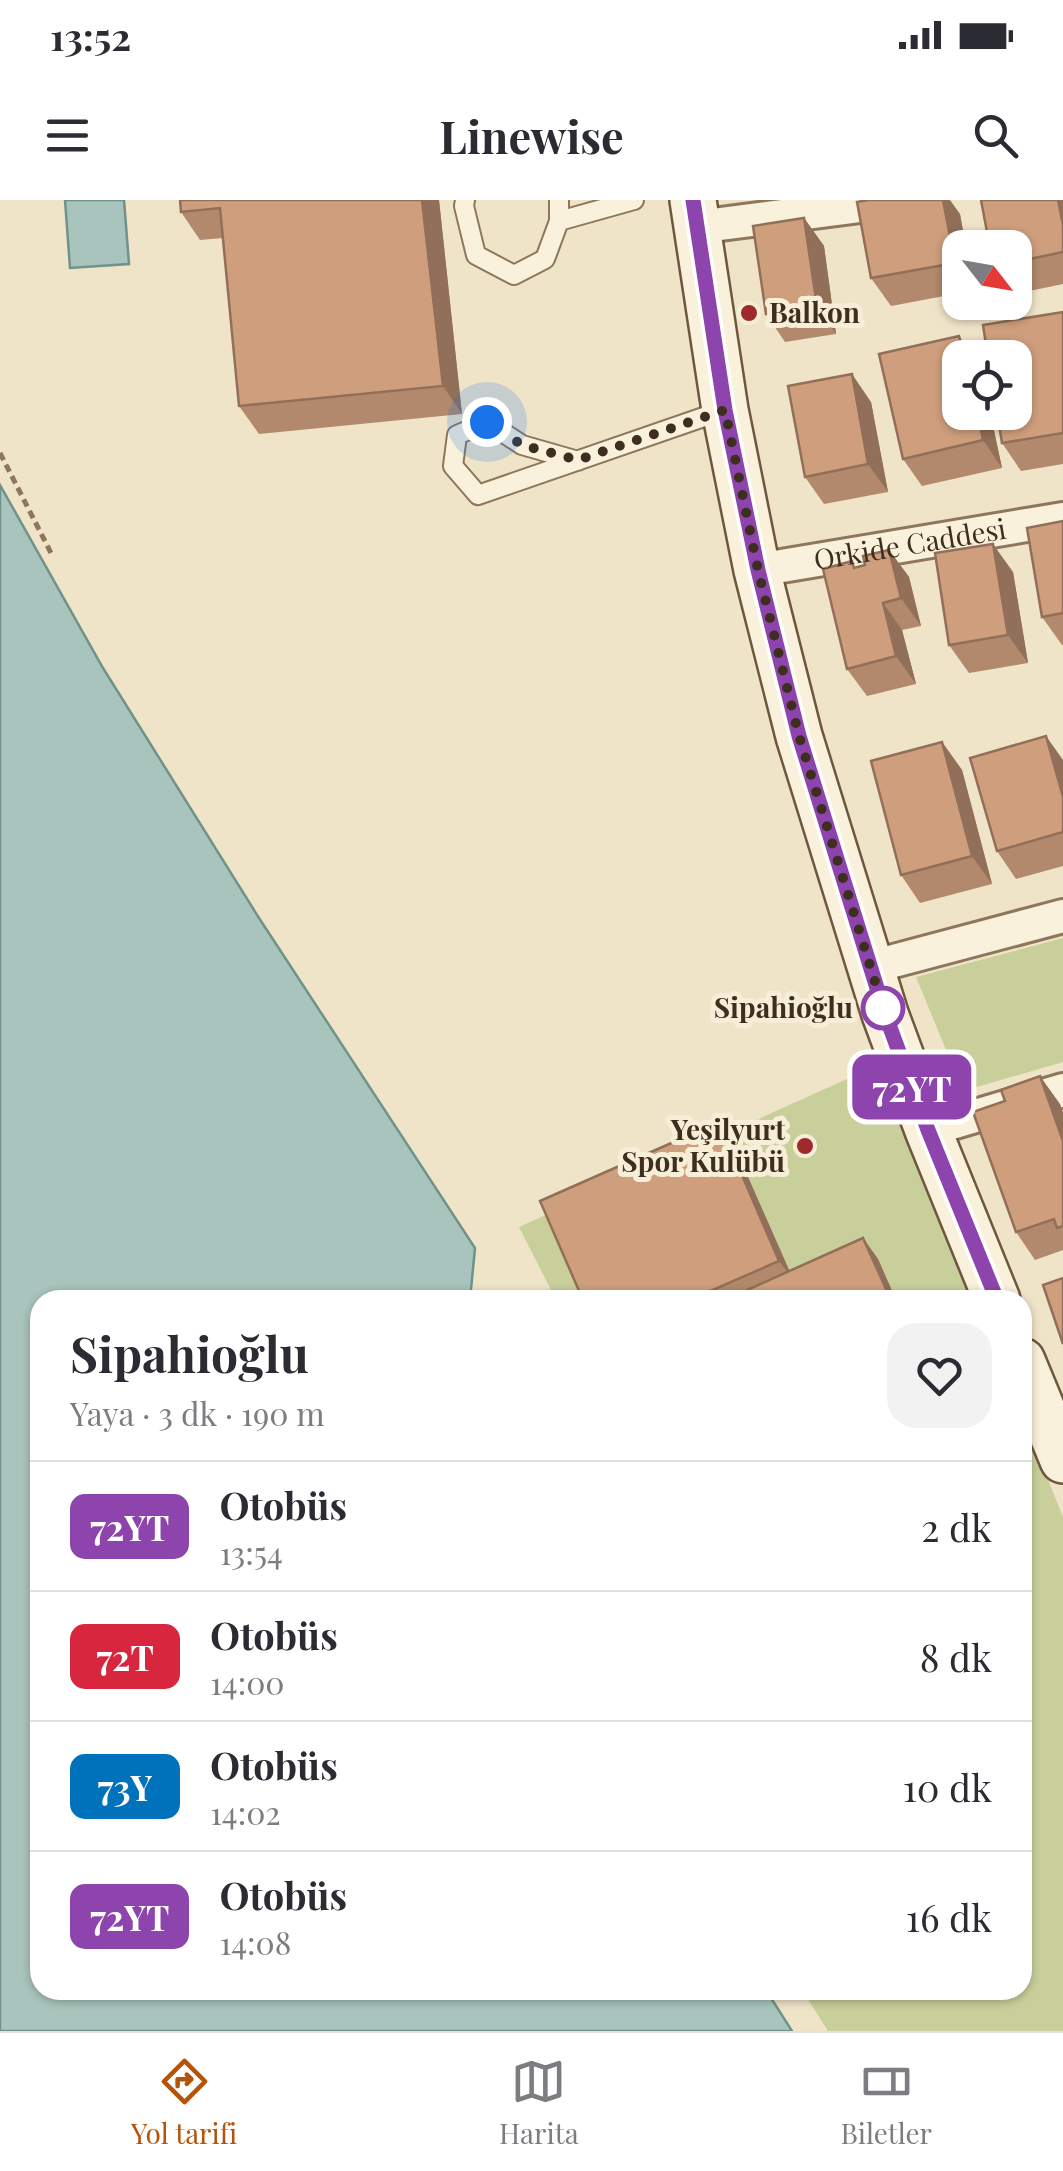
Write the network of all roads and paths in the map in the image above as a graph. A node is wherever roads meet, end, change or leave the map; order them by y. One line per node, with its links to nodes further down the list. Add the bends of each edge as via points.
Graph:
1 (465, 200): 6 (lane, via 476,255 514,274 545,259)
2 (559, 200): 6 (lane)
3 (634, 200): 6 (lane)
4 (907, 200): 5 (street)
5 (695, 214): 7 (main road)
6 (559, 220)
7 (725, 410): 9 (lane); 12 (main road)
8 (0, 453): 11 (path)
9 (578, 460): 9 (lane, via 478,495 452,466 457,436 487,422 522,445)
10 (1063, 519): 12 (street, Orkide Caddesi)
11 (51, 553)
12 (758, 570): 14 (main road, via 799,736)
13 (1063, 916): 14 (street)
14 (871, 968): 16 (main road)
15 (1063, 1090): 16 (street)
16 (928, 1130): 17 (main road)
17 (994, 1290)
18 (1032, 1385): 19 (main road)
19 (1063, 1460)

